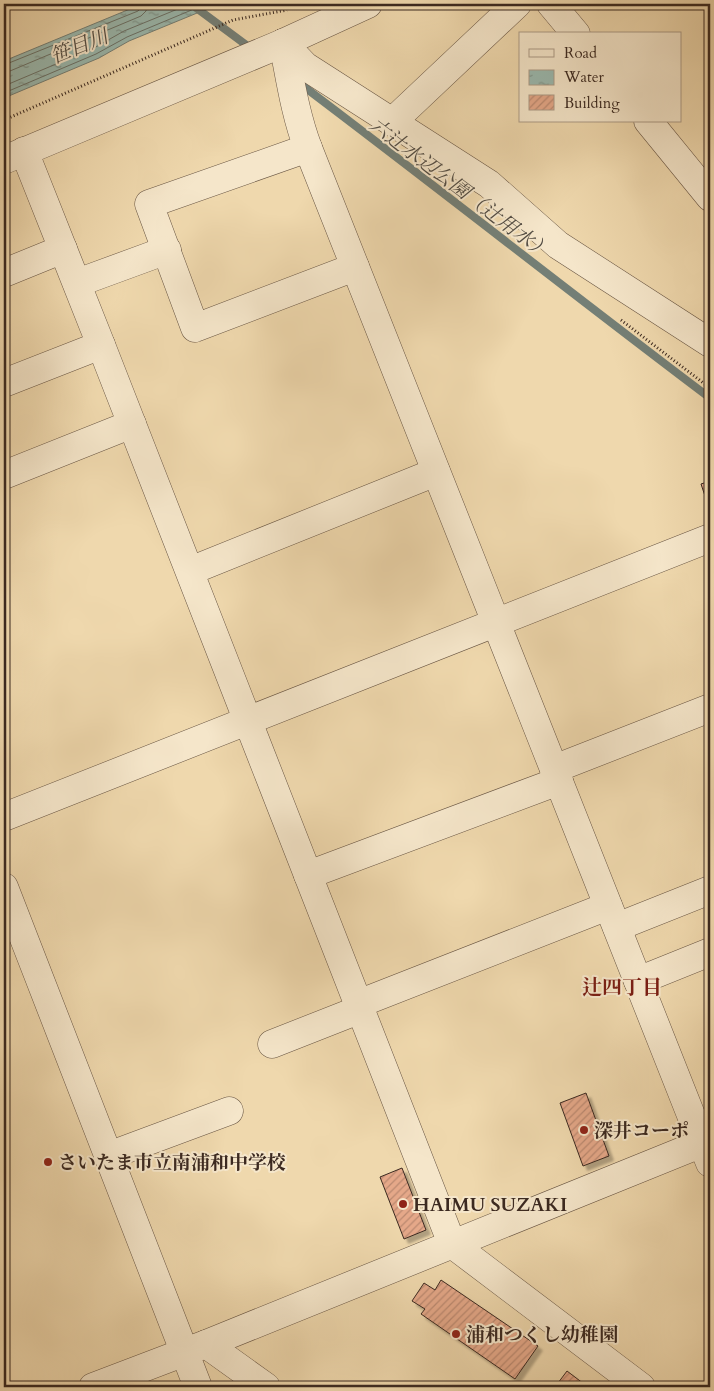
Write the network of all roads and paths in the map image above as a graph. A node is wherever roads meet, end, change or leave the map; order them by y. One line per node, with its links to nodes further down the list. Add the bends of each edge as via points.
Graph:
1 (368, 4): 6 (street)
2 (517, 4): 8 (street)
3 (551, 4): 5 (street)
4 (291, 10): 7 (path, via 233,20)
5 (574, 32)
6 (283, 42): 8 (street, via 305,66); 10 (street); 11 (street)
7 (4, 120)
8 (392, 122): 18 (street, via 489,184 558,245)
9 (649, 122): 12 (street)
10 (308, 148): 14 (street, via 149,204); 15 (street)
11 (14, 155): 13 (street)
12 (710, 197)
13 (63, 249): 16 (street); 17 (street)
14 (167, 250): 15 (street, via 195,328); 17 (street)
15 (355, 267): 22 (street)
16 (4, 273)
17 (77, 283): 19 (street)
18 (710, 343)
19 (101, 345): 20 (street); 21 (street)
20 (4, 383)
21 (132, 424): 23 (street); 25 (street)
22 (436, 472): 25 (street); 26 (street)
23 (4, 475)
24 (710, 538): 26 (street)
25 (190, 571): 28 (street)
26 (496, 623): 28 (street); 29 (street)
27 (710, 708): 29 (street)
28 (248, 721): 30 (street); 31 (street)
29 (556, 775): 31 (street); 34 (street)
30 (4, 817)
31 (308, 875): 37 (street)
32 (4, 887): 41 (street)
33 (710, 890): 34 (street)
34 (612, 917): 36 (street); 37 (street)
35 (710, 952): 36 (street)
36 (638, 981): 40 (street)
37 (359, 1006): 38 (street); 42 (street)
38 (272, 1044)
39 (229, 1111): 41 (street)
40 (708, 1149): 42 (street)
41 (108, 1156): 43 (street)
42 (452, 1244): 43 (street); 47 (street)
43 (195, 1348): 44 (street); 45 (street); 46 (street)
44 (93, 1387)
45 (198, 1387)
46 (266, 1387)
47 (641, 1387)

